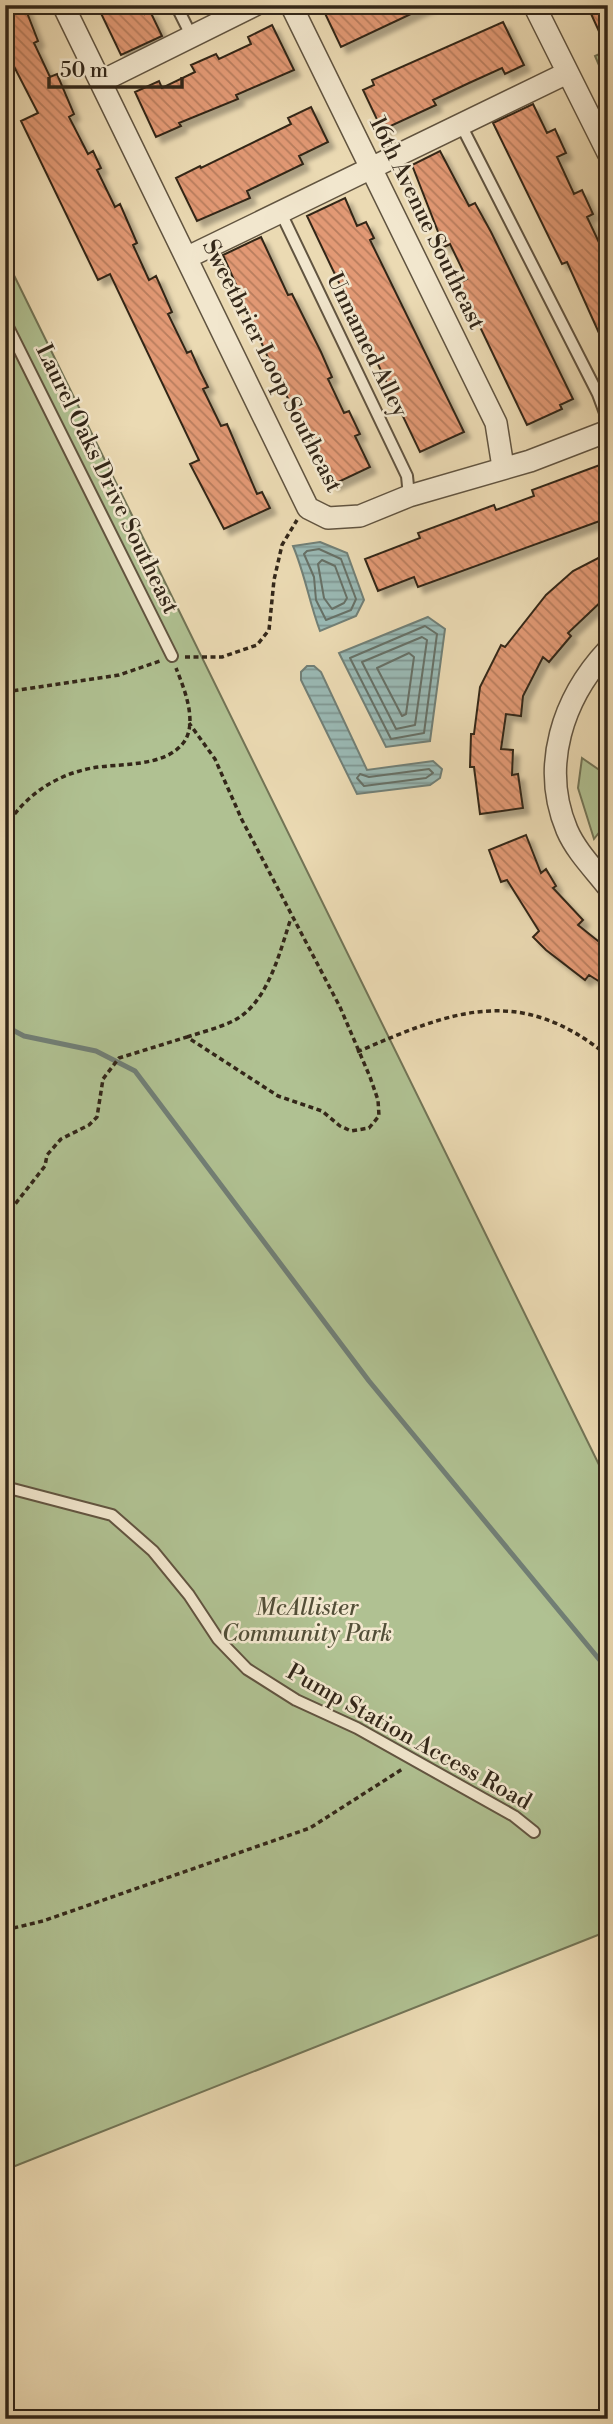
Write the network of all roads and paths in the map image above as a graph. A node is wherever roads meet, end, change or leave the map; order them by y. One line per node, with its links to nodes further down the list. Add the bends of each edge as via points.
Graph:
1 (63, 5): 8 (street, Sweetbrier Loop Southeast)
2 (176, 5): 6 (lane)
3 (255, 5): 6 (street)
4 (291, 5): 11 (street, 16th Avenue Southeast)
5 (534, 5): 7 (street)
6 (192, 37): 8 (street)
7 (567, 73): 9 (street); 10 (street)
8 (102, 81): 13 (street, Sweetbrier Loop Southeast)
9 (461, 125): 11 (street); 15 (lane)
10 (608, 153)
11 (370, 167): 12 (street); 17 (street, 16th Avenue Southeast, via 496,424)
12 (281, 213): 13 (street); 18 (lane, Unnamed Alley, via 407,476)
13 (188, 257): 19 (street, Sweetbrier Loop Southeast)
14 (5, 321): 21 (lane, Laurel Oaks Drive Southeast)
15 (608, 421)
16 (608, 431): 17 (street, Sweetbrier Loop Southeast)
17 (503, 467): 18 (street, Sweetbrier Loop Southeast)
18 (409, 496): 19 (street, Sweetbrier Loop Southeast, via 343,519 328,518)
19 (308, 508): 21 (path, via 282,545 269,630 257,645 222,657)
20 (608, 650): 25 (street, via 585,674 571,702 559,734 555,770 567,830)
21 (172, 656): 22 (path, via 119,675); 23 (path, via 186,696)
22 (5, 692)
23 (189, 723): 24 (path, via 184,741 169,754 90,769 39,789); 26 (path, via 215,759)
24 (5, 828)
25 (608, 887)
26 (292, 917): 27 (path, via 275,964 251,1005 236,1020); 28 (path, via 340,1007)
27 (187, 1037): 28 (path, via 278,1096 323,1111 351,1130 369,1128 379,1116 378,1100); 30 (path, via 119,1058 103,1079 97,1117 61,1139)
28 (357, 1052): 29 (path, via 430,1023 495,1009 545,1016)
29 (608, 1056)
30 (5, 1217)
31 (5, 1487): 32 (lane, Pump Station Access Road, via 112,1515 153,1551 218,1639 247,1669)
32 (414, 1762): 33 (lane, Pump Station Access Road, via 514,1816); 34 (path, via 310,1828 43,1921)
33 (534, 1832)
34 (5, 1930)

